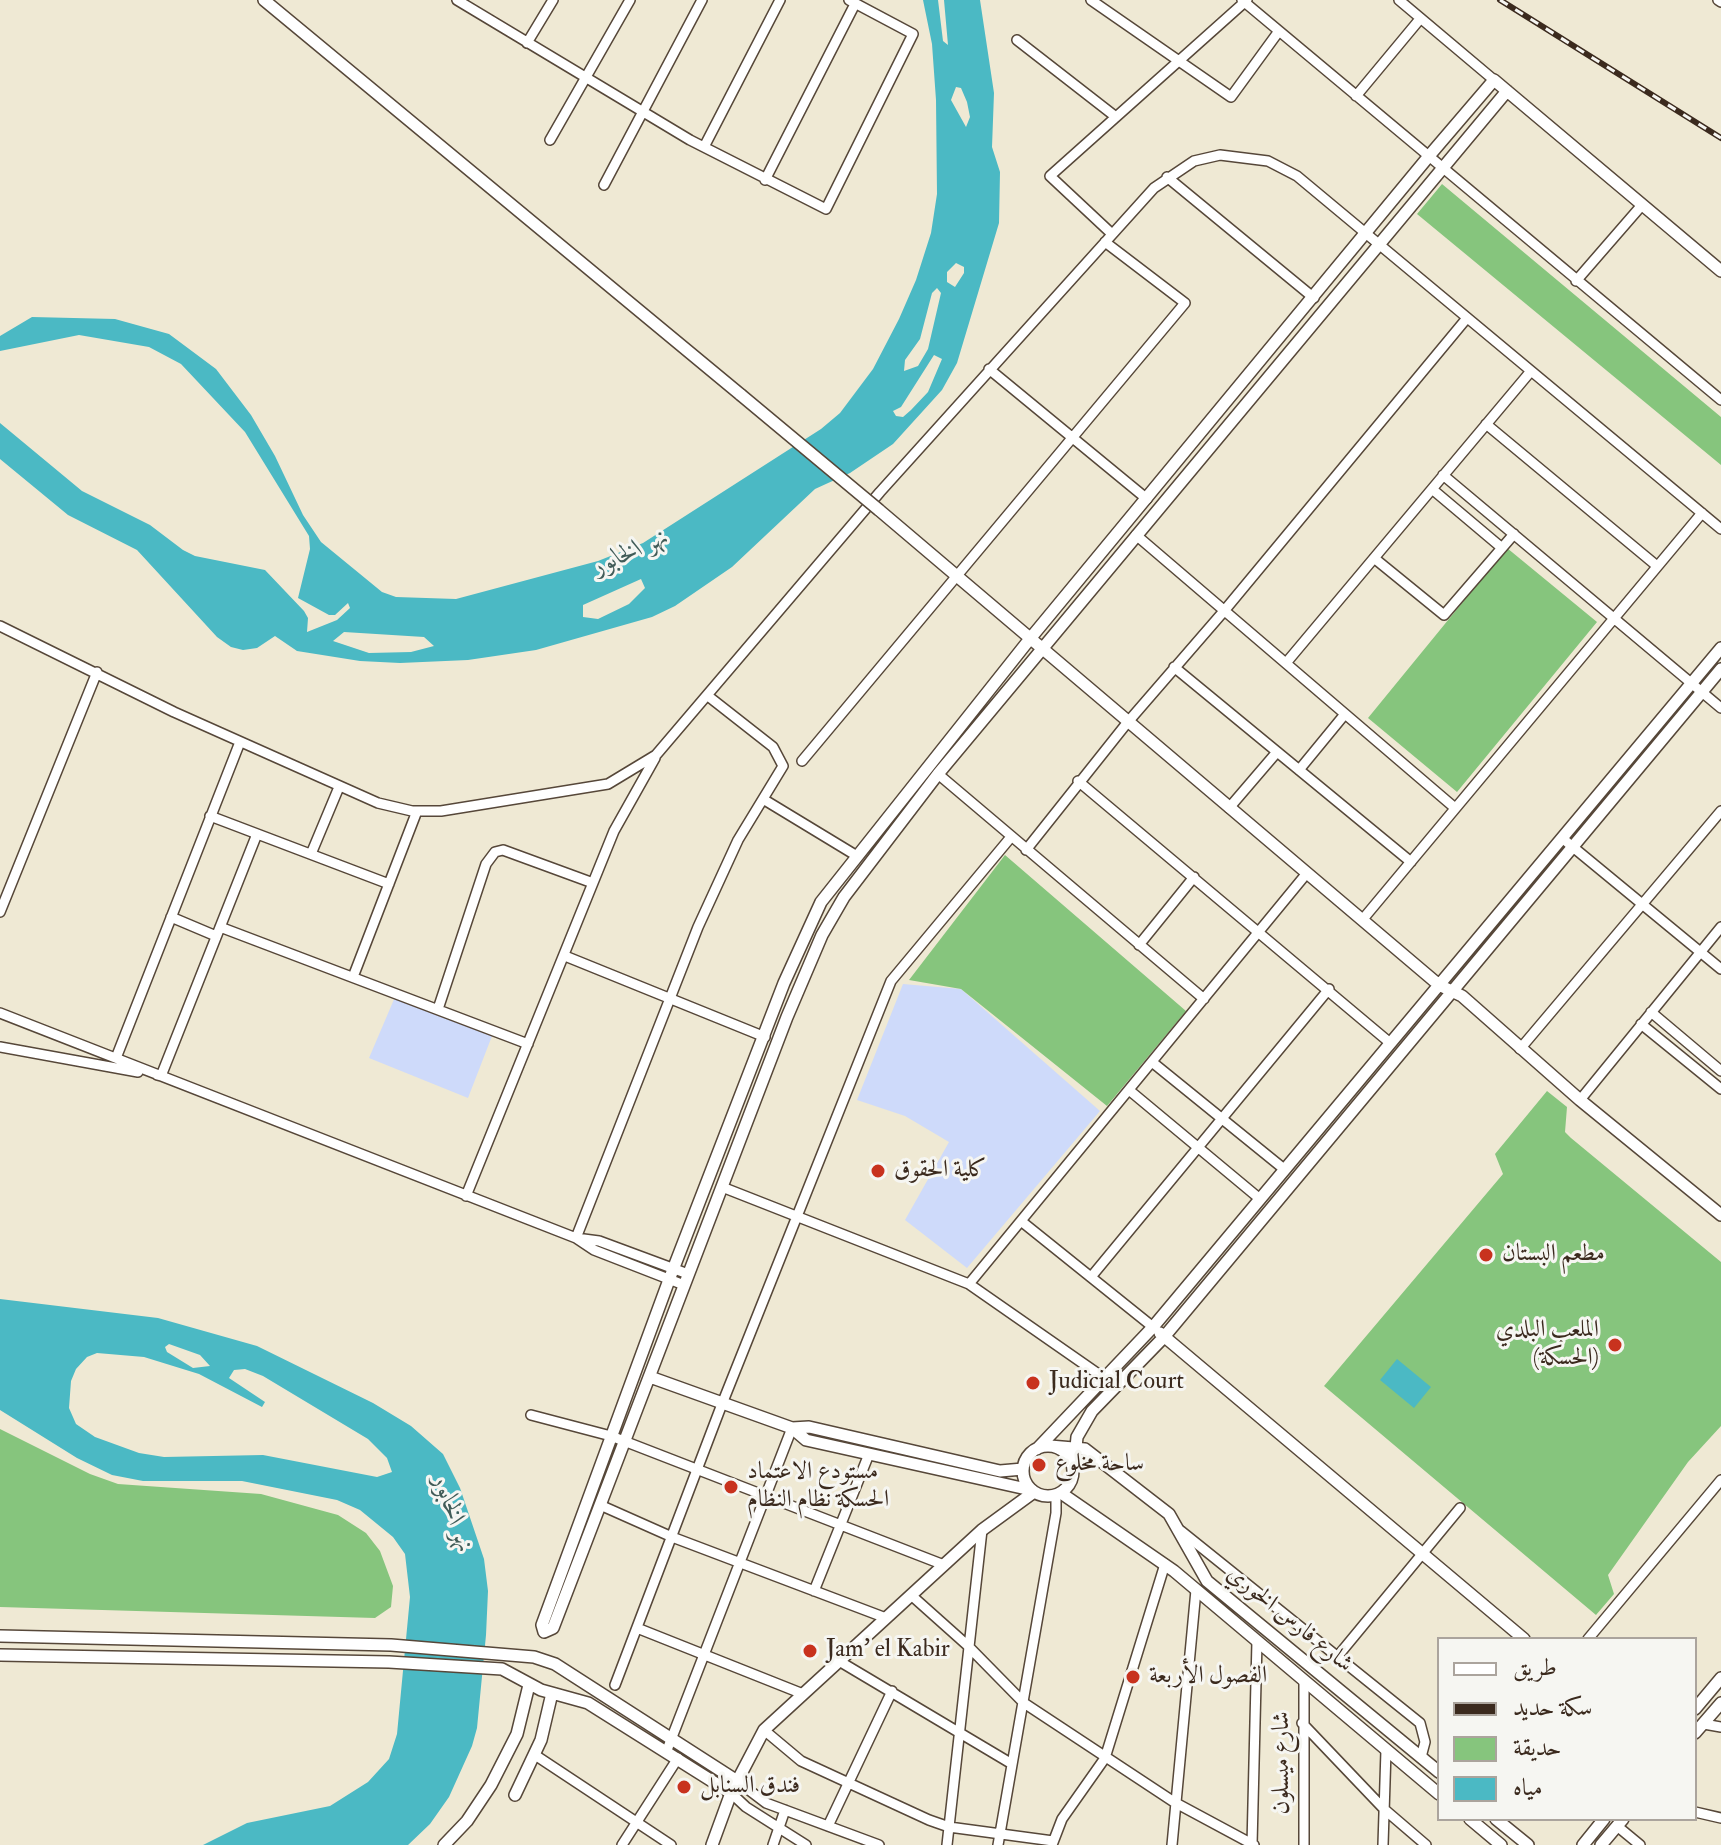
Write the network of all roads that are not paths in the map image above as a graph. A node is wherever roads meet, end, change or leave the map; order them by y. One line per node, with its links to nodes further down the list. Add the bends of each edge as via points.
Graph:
1 (264, 0): 53 (street, bridge)
2 (457, 0): 11 (street)
3 (553, 0): 15 (street)
4 (630, 0): 17 (street)
5 (702, 0): 21 (street)
6 (780, 0): 24 (street)
7 (1091, 0): 16 (street)
8 (1399, 0): 12 (street)
9 (1245, 1): 13 (street); 16 (street)
10 (852, 2): 28 (street); 28 (street, via 913,34 826,209)
11 (470, 3): 15 (street)
12 (1420, 19): 18 (street); 20 (street)
13 (1279, 31): 16 (street, via 1231,97); 20 (street)
14 (1017, 40): 22 (street)
15 (527, 43): 17 (street)
16 (1180, 60): 22 (street)
17 (585, 80): 21 (street); 23 (street)
18 (1494, 80): 19 (street); 25 (street)
19 (1507, 91): 26 (street); 30 (street)
20 (1356, 96): 25 (street)
21 (644, 112): 24 (street); 29 (street)
22 (1116, 117): 32 (street, via 1050,176)
23 (550, 140)
24 (704, 147): 28 (street)
25 (1429, 156): 26 (street); 31 (street)
26 (1443, 168): 33 (street); 35 (street)
27 (1167, 177): 31 (street, via 1207,157 1252,157 1297,176); 32 (street); 36 (street)
28 (765, 180)
29 (604, 185)
30 (1642, 205): 34 (street); 35 (street)
31 (1367, 232): 33 (street); 36 (street)
32 (1109, 238): 38 (street); 42 (street, via 1185,303)
33 (1380, 243): 37 (street); 49 (street)
34 (1721, 271)
35 (1576, 281): 40 (street)
36 (1314, 298): 45 (street)
37 (1467, 318): 39 (street); 54 (street)
38 (989, 369): 42 (street); 66 (street)
39 (1531, 371): 41 (street); 46 (street)
40 (1721, 400)
41 (1486, 424): 43 (street); 52 (street)
42 (1073, 438): 45 (street); 53 (street)
43 (1443, 475): 44 (street); 48 (street)
44 (1432, 489): 50 (street); 51 (street)
45 (1147, 499): 57 (street)
46 (1702, 513): 47 (street); 52 (street)
47 (1721, 529)
48 (1514, 534): 50 (street); 55 (street)
49 (1136, 535): 54 (street); 59 (street)
50 (1502, 548): 51 (street, via 1444,615)
51 (1374, 558): 60 (street)
52 (1657, 566): 55 (street)
53 (957, 578): 57 (street); 73 (street)
54 (1224, 611): 60 (street); 61 (street)
55 (1614, 618): 64 (street); 81 (street)
56 (0, 626): 63 (street)
57 (1029, 640): 59 (street); 74 (street)
58 (1721, 648): 64 (street)
59 (1041, 649): 69 (street); 76 (street)
60 (1286, 663): 68 (street)
61 (1174, 667): 69 (street); 71 (street)
62 (1721, 669): 65 (street)
63 (97, 672): 70 (street); 98 (street)
64 (1692, 684): 65 (street); 87 (street)
65 (1702, 692): 67 (street); 88 (street)
66 (708, 696): 72 (street); 79 (street, via 781,757 780,775)
67 (1721, 708)
68 (1345, 714): 75 (street); 81 (street)
69 (1127, 723): 77 (street); 80 (street)
70 (240, 742): 78 (street); 84 (street)
71 (1277, 752): 75 (street); 80 (street)
72 (656, 755): 82 (street, via 593,788); 95 (street, via 623,812)
73 (802, 761)
74 (929, 765): 76 (street); 91 (street)
75 (1299, 770): 92 (street)
76 (938, 774): 86 (street); 133 (street, via 857,877 822,935)
77 (1078, 781): 89 (street); 94 (street)
78 (339, 787): 82 (street); 90 (street)
79 (763, 799): 91 (street); 112 (street, via 732,851)
80 (1229, 808): 93 (street)
81 (1455, 808): 92 (street)
82 (417, 811): 96 (street)
83 (1721, 811): 97 (street)
84 (210, 816): 85 (street); 99 (street)
85 (257, 834): 90 (street); 103 (street)
86 (1011, 837): 89 (street); 137 (street, via 891,981)
87 (1562, 838): 88 (street); 109 (street)
88 (1573, 847): 97 (street); 111 (street)
89 (1026, 850): 104 (street)
90 (311, 854): 96 (street)
91 (857, 856): 118 (street, via 811,923)
92 (1411, 862): 100 (street)
93 (1307, 873): 100 (street); 102 (street)
94 (1194, 877): 102 (street); 104 (street)
95 (593, 883): 106 (street); 114 (street, via 503,850 495,852 486,864)
96 (389, 884): 108 (street)
97 (1642, 904): 105 (street); 122 (street)
98 (0, 912)
99 (171, 917): 103 (street); 123 (street)
100 (1363, 919): 109 (street)
101 (1721, 927): 105 (street)
102 (1260, 931): 110 (street); 113 (street)
103 (218, 932): 108 (street); 126 (street)
104 (1139, 945): 113 (street)
105 (1700, 952): 107 (street); 115 (street)
106 (565, 956): 112 (street); 120 (street)
107 (1721, 969)
108 (353, 977): 114 (street)
109 (1439, 985): 111 (street); 119 (street)
110 (1329, 989): 119 (street); 130 (street)
111 (1452, 991): 122 (street); 145 (street)
112 (669, 999): 118 (street); 139 (street)
113 (1204, 999): 124 (street)
114 (438, 1009): 120 (street)
115 (1651, 1012): 117 (street); 125 (street)
116 (0, 1013): 123 (street)
117 (1641, 1024): 127 (street); 129 (street)
118 (765, 1037): 140 (street)
119 (1389, 1042): 132 (street)
120 (528, 1044): 134 (street)
121 (0, 1047): 126 (street)
122 (1520, 1049): 129 (street)
123 (116, 1058): 126 (street)
124 (1152, 1062): 128 (street); 130 (street)
125 (1721, 1071)
126 (161, 1076): 134 (street)
127 (1721, 1089)
128 (1129, 1090): 131 (street); 138 (street)
129 (1580, 1100): 136 (street)
130 (1222, 1118): 131 (street); 132 (street)
131 (1198, 1147): 135 (street); 141 (street)
132 (1284, 1169): 135 (street)
133 (722, 1187): 137 (street); 142 (street)
134 (466, 1196): 139 (street)
135 (1260, 1199): 144 (street)
136 (1721, 1215)
137 (797, 1216): 143 (street); 148 (street)
138 (1021, 1221): 141 (street); 143 (street)
139 (576, 1238): 140 (street, via 599,1241)
140 (672, 1274): 142 (street); 152 (street)
141 (1091, 1277): 144 (street)
142 (686, 1280): 146 (street)
143 (969, 1284): 147 (street)
144 (1153, 1327): 145 (street); 147 (street)
145 (1164, 1337): 149 (street); 172 (street)
146 (650, 1377): 148 (street); 153 (street)
147 (1104, 1378): 156 (street)
148 (722, 1404): 151 (street); 161 (street)
149 (1092, 1411): 155 (street); 157 (street)
150 (531, 1415): 152 (street)
151 (792, 1428): 158 (street, via 806,1440); 159 (street, via 809,1427 1000,1471); 165 (street)
152 (611, 1436): 153 (street); 166 (street, via 542,1625 544,1632 553,1628)
153 (624, 1442): 161 (street); 166 (street)
154 (1050, 1446): 155 (street, شارع فارس الخوري); 156 (street); 160 (street, via 1066,1453)
155 (1075, 1446): 157 (street, شارع فارس الخوري); 160 (street)
156 (1037, 1449): 159 (street)
157 (1090, 1452): 170 (street, شارع فارس الخوري, via 1169,1514)
158 (869, 1454): 163 (street); 168 (street)
159 (1023, 1469): 163 (street)
160 (1074, 1469): 164 (street, via 1071,1483)
161 (697, 1470): 165 (street); 171 (street)
162 (1721, 1480): 183 (street)
163 (1032, 1491): 164 (street); 169 (street)
164 (1058, 1494): 174 (street); 199 (street)
165 (766, 1497): 168 (street); 173 (street)
166 (600, 1505): 171 (street)
167 (1460, 1508): 172 (street)
168 (841, 1525): 175 (street); 177 (street)
169 (982, 1530): 175 (street); 186 (street)
170 (1181, 1531): 189 (street); 210 (street, شارع فارس الخوري, via 1207,1581)
171 (672, 1537): 173 (street); 180 (street)
172 (1421, 1555): 182 (street); 189 (street)
173 (740, 1563): 177 (street); 188 (street)
174 (1165, 1564): 176 (street); 212 (street)
175 (944, 1565): 178 (street)
176 (1196, 1590): 184 (street); 219 (street)
177 (814, 1591): 179 (street)
178 (911, 1595): 179 (street); 186 (street)
179 (886, 1618): 191 (street)
180 (637, 1628): 188 (street); 195 (street)
181 (0, 1636): 185 (street)
182 (1522, 1637)
183 (1590, 1637)
184 (1257, 1641): 193 (street); 243 (street)
185 (360, 1645): 190 (street); 207 (street, via 534,1657 555,1664)
186 (967, 1645): 199 (street); 206 (street)
187 (0, 1655): 190 (street)
188 (705, 1655): 198 (street); 207 (street)
189 (1337, 1657): 210 (street, via 1420,1723 1425,1742)
190 (360, 1661): 194 (street, via 493,1668)
191 (839, 1661): 196 (street); 198 (street)
192 (1721, 1678): 201 (street)
193 (1304, 1681): 202 (street, شارع ميسلون); 208 (street)
194 (529, 1685): 197 (street); 234 (street, via 521,1723 491,1785)
195 (615, 1685)
196 (892, 1691): 206 (street); 215 (street)
197 (552, 1693): 207 (street, via 588,1703); 209 (street)
198 (803, 1694): 205 (street)
199 (1024, 1703): 212 (street); 213 (street)
200 (1721, 1703): 204 (street)
201 (1697, 1707)
202 (1302, 1723): 220 (street); 244 (street, شارع ميسلون)
203 (1721, 1727): 204 (street)
204 (1699, 1728)
205 (764, 1730): 215 (street, via 801,1761); 216 (street)
206 (959, 1730): 213 (street); 230 (street)
207 (669, 1744): 211 (street); 216 (street)
208 (1386, 1750): 217 (street); 220 (street)
209 (535, 1755): 218 (street); 227 (street)
210 (1421, 1757): 214 (street, شارع فارس الخوري)
211 (678, 1758): 216 (street); 227 (street)
212 (1105, 1758): 219 (street); 233 (street, via 1062,1819)
213 (1012, 1764): 232 (street)
214 (1437, 1770)
215 (848, 1785): 229 (street); 230 (street)
216 (734, 1787): 221 (street); 231 (street); 237 (street)
217 (1437, 1792)
218 (515, 1795)
219 (1174, 1802): 242 (street); 243 (street)
220 (1384, 1809): 245 (street); 246 (street)
221 (785, 1810): 229 (street); 231 (street)
222 (1697, 1812): 223 (street)
223 (1721, 1818)
224 (1472, 1821): 247 (street)
225 (1498, 1821): 248 (street)
226 (1602, 1821): 249 (street)
227 (637, 1822): 235 (street); 236 (street)
228 (1620, 1822): 250 (street); 251 (street)
229 (828, 1826): 240 (street)
230 (949, 1827): 232 (street); 241 (street)
231 (779, 1828): 238 (street); 239 (street)
232 (999, 1840): 233 (street)
233 (1052, 1843)
234 (444, 1845)
235 (622, 1845)
236 (671, 1845)
237 (712, 1845)
238 (773, 1845)
239 (806, 1845)
240 (879, 1845)
241 (947, 1845)
242 (1172, 1845)
243 (1253, 1845)
244 (1304, 1845)
245 (1382, 1845)
246 (1426, 1845)
247 (1501, 1845)
248 (1528, 1845)
249 (1583, 1845)
250 (1601, 1845)
251 (1640, 1845)

